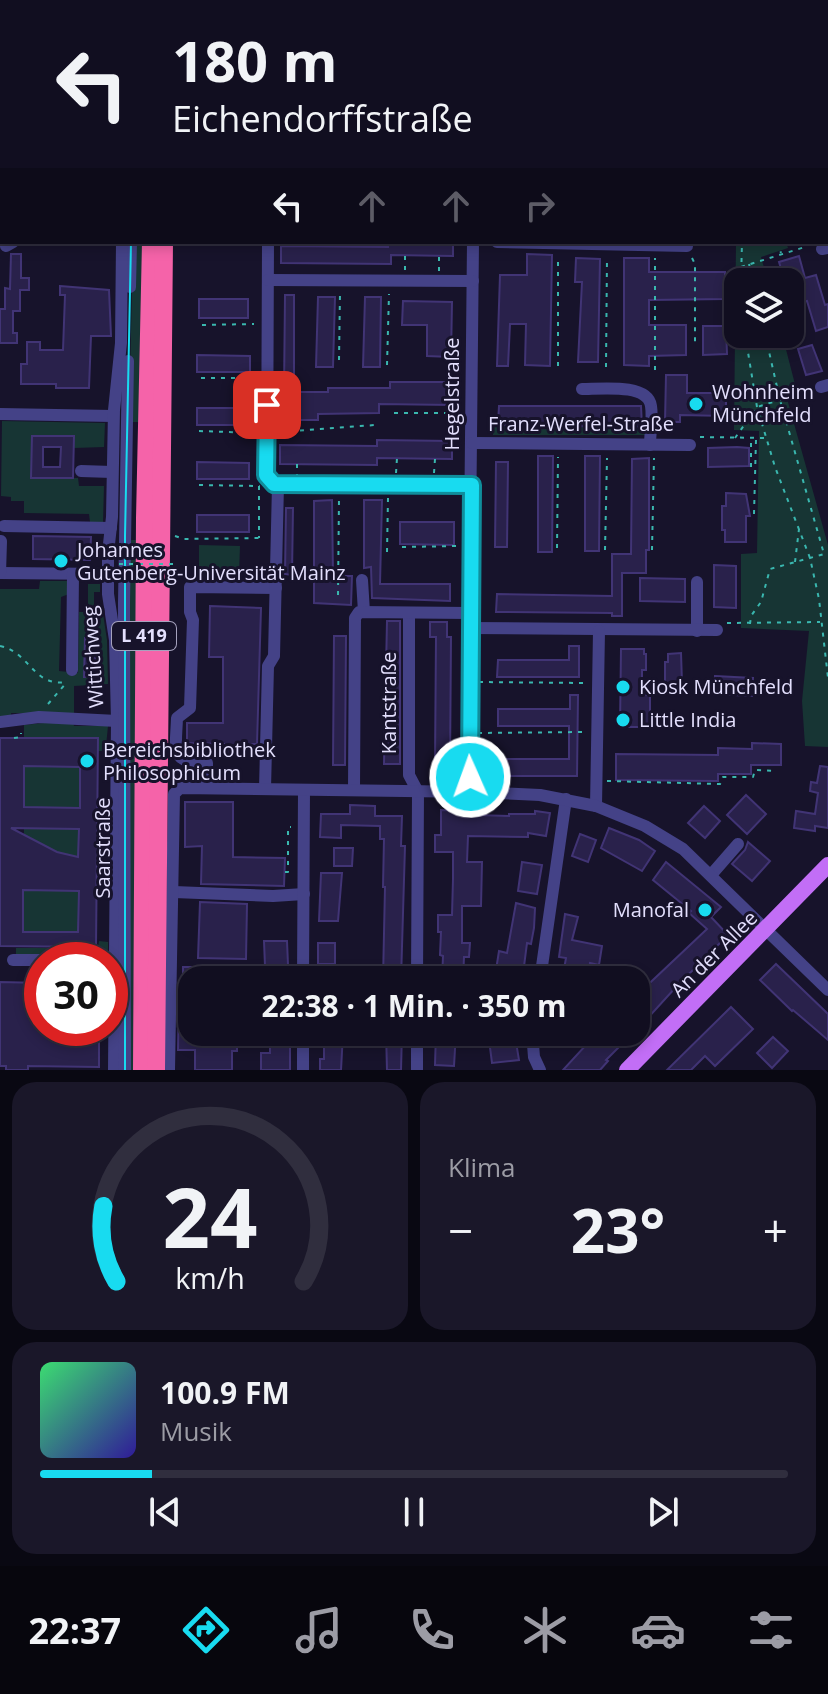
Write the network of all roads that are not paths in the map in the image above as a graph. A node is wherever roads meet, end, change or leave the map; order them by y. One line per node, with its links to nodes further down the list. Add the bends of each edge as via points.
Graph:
1 (122, 244): 13 (street, Wittichweg, via 121,343)
2 (131, 244): 66 (street, Saarstraße, via 124,549)
3 (151, 244): 67 (highway, Saarstraße / L 419)
4 (164, 244): 68 (highway, L 419)
5 (268, 244): 9 (street)
6 (473, 244): 10 (street, Hegelstraße)
7 (607, 244): 8 (street)
8 (687, 246)
9 (268, 280): 10 (street); 19 (street, via 266,475)
10 (473, 281): 15 (street, Hegelstraße)
11 (582, 389): 16 (street, via 639,390 651,406)
12 (0, 414): 13 (street)
13 (113, 416): 18 (street, Wittichweg)
14 (694, 441): 16 (street, Franz-Werfel-Straße)
15 (472, 443): 16 (street, Franz-Werfel-Straße); 20 (street, Hegelstraße)
16 (652, 445)
17 (81, 471): 18 (street)
18 (112, 472): 22 (street, Wittichweg)
19 (278, 485): 20 (street); 29 (street)
20 (472, 485): 31 (street, Hegelstraße)
21 (4, 526): 22 (street)
22 (111, 528): 26 (street, Wittichweg)
23 (1, 541): 24 (street)
24 (0, 573): 25 (street)
25 (73, 574): 26 (street); 37 (street)
26 (108, 574): 38 (street, Wittichweg)
27 (362, 580): 32 (street, Kantstraße)
28 (697, 582): 36 (street)
29 (276, 588): 40 (street, via 190,587 191,699 186,713 177,718 176,746 182,760 207,763); 41 (street)
30 (409, 613): 31 (street); 32 (street); 44 (street, Kantstraße, via 409,775)
31 (469, 613): 33 (street, Hegelstraße)
32 (360, 615): 43 (street, Kantstraße)
33 (469, 628): 35 (street); 45 (street, Hegelstraße, via 470,777)
34 (717, 630): 36 (street)
35 (599, 631): 36 (street); 47 (street)
36 (697, 631)
37 (72, 670)
38 (117, 721): 39 (street, via 39,717); 54 (street, Wittichweg)
39 (0, 722)
40 (207, 788): 41 (street); 51 (street, via 180,788 174,794)
41 (265, 789): 42 (street)
42 (304, 790): 43 (street); 52 (street)
43 (354, 790): 44 (street)
44 (418, 792): 45 (street); 58 (street, Kantstraße)
45 (479, 792): 46 (street)
46 (566, 799): 47 (street); 59 (street)
47 (596, 806): 50 (street, via 668,839)
48 (738, 844): 50 (street)
49 (828, 865): 53 (main road, An der Allee)
50 (711, 875): 53 (street)
51 (174, 892): 52 (street); 69 (street)
52 (304, 894): 57 (street)
53 (766, 931): 60 (street); 73 (main road, An der Allee)
54 (112, 942)
55 (13, 960): 56 (street)
56 (24, 960)
57 (303, 966)
58 (417, 966)
59 (542, 966)
60 (828, 990)
61 (114, 1046): 65 (street, Wittichweg)
62 (303, 1046): 70 (street)
63 (417, 1046): 71 (street)
64 (533, 1046): 72 (street)
65 (114, 1070)
66 (125, 1070)
67 (142, 1070)
68 (156, 1070)
69 (169, 1070)
70 (303, 1070)
71 (417, 1070)
72 (540, 1070)
73 (627, 1070)

